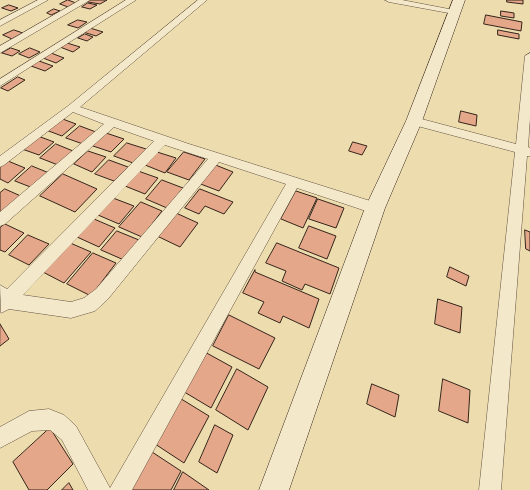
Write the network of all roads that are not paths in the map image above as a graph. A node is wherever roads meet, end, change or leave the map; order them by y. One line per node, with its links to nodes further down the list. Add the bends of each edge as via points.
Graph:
1 (44, 0): 7 (street)
2 (86, 0): 8 (street)
3 (132, 0): 10 (street)
4 (204, 0): 11 (street)
5 (389, 0): 6 (street)
6 (457, 6): 12 (street)
7 (0, 23)
8 (0, 50)
9 (530, 56): 15 (street)
10 (0, 83)
11 (72, 108): 13 (street); 17 (street)
12 (414, 121): 15 (street); 19 (street)
13 (112, 123): 14 (street); 20 (street)
14 (162, 140): 16 (street); 21 (street)
15 (526, 151): 26 (street)
16 (217, 156): 18 (street); 21 (street, via 90,305 71,310)
17 (0, 162)
18 (294, 181): 19 (street); 24 (street)
19 (375, 208): 25 (street)
20 (0, 220)
21 (2, 300)
22 (0, 438): 23 (street, via 29,421 49,419 57,422 69,433)
23 (100, 490)
24 (120, 490)
25 (274, 490)
26 (490, 490)

